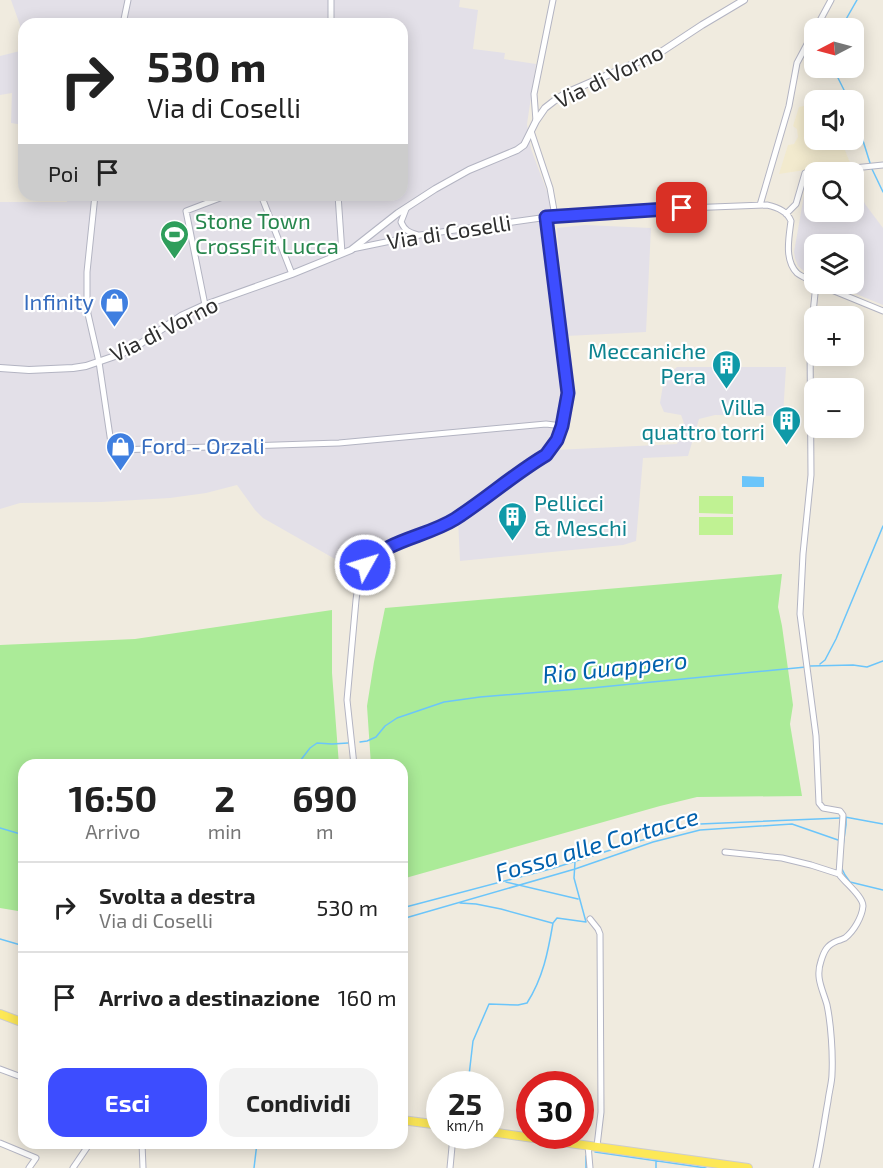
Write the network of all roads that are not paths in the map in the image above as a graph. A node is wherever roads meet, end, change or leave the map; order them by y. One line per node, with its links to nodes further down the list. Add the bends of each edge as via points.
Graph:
1 (128, 0): 6 (street)
2 (331, 0): 7 (street)
3 (553, 0): 10 (street, via 534,94)
4 (744, 0): 10 (street, Via di Vorno, via 661,52 566,93 545,108)
5 (831, 0): 8 (street)
6 (124, 18)
7 (331, 18)
8 (821, 18)
9 (804, 50): 17 (street, via 797,63 789,106)
10 (536, 121): 11 (street, Via di Vorno)
11 (531, 131): 18 (street, Via di Vorno, via 524,146 435,189); 20 (street)
12 (880, 165): 19 (street, via 806,173 796,204)
13 (94, 201): 31 (street, via 86,286)
14 (212, 201): 29 (street, via 186,211)
15 (263, 201): 25 (street)
16 (338, 201): 24 (street)
17 (760, 205): 19 (street, Via di Coselli, via 775,207); 20 (street, Via di Coselli)
18 (406, 209): 22 (street, via 401,222 404,228); 23 (street, Via di Vorno)
19 (786, 214): 26 (street, via 791,221 790,262)
20 (555, 216): 21 (street, Via di Coselli)
21 (546, 217): 22 (street, Via di Coselli); 33 (street, via 568,393)
22 (420, 235): 23 (street, Via di Coselli)
23 (351, 250): 24 (street, Via di Vorno)
24 (342, 253): 25 (street, Via di Vorno)
25 (292, 274): 29 (street, Via di Vorno)
26 (804, 277)
27 (815, 294): 36 (street, via 810,342 810,501 800,614 816,736 819,803 843,817)
28 (842, 294): 30 (street)
29 (206, 305): 31 (street, Via di Vorno, via 181,316 140,344)
30 (883, 311)
31 (99, 362): 32 (street, Via di Vorno, via 73,368); 33 (street, via 111,443 119,450 339,443 546,424)
32 (0, 368)
33 (562, 426): 34 (street, via 546,455 454,519 389,546 365,565 356,600 347,700)
34 (353, 759)
35 (725, 852): 36 (street, via 782,858)
36 (838, 874): 57 (street, via 853,889 863,908 852,930 845,938 829,944 820,963 832,1073)
37 (590, 919): 44 (street, via 600,934 601,1112)
38 (0, 1014): 39 (main road)
39 (18, 1021)
40 (0, 1069): 41 (street)
41 (18, 1076)
42 (408, 1121): 43 (main road)
43 (426, 1123)
44 (594, 1142)
45 (0, 1143): 51 (street, via 36,1158)
46 (594, 1146): 56 (main road)
47 (86, 1149): 52 (street)
48 (142, 1149): 53 (street)
49 (452, 1149): 54 (street)
50 (593, 1149): 55 (street)
51 (29, 1168)
52 (73, 1168)
53 (143, 1168)
54 (450, 1168)
55 (590, 1168)
56 (748, 1168)
57 (816, 1168)

